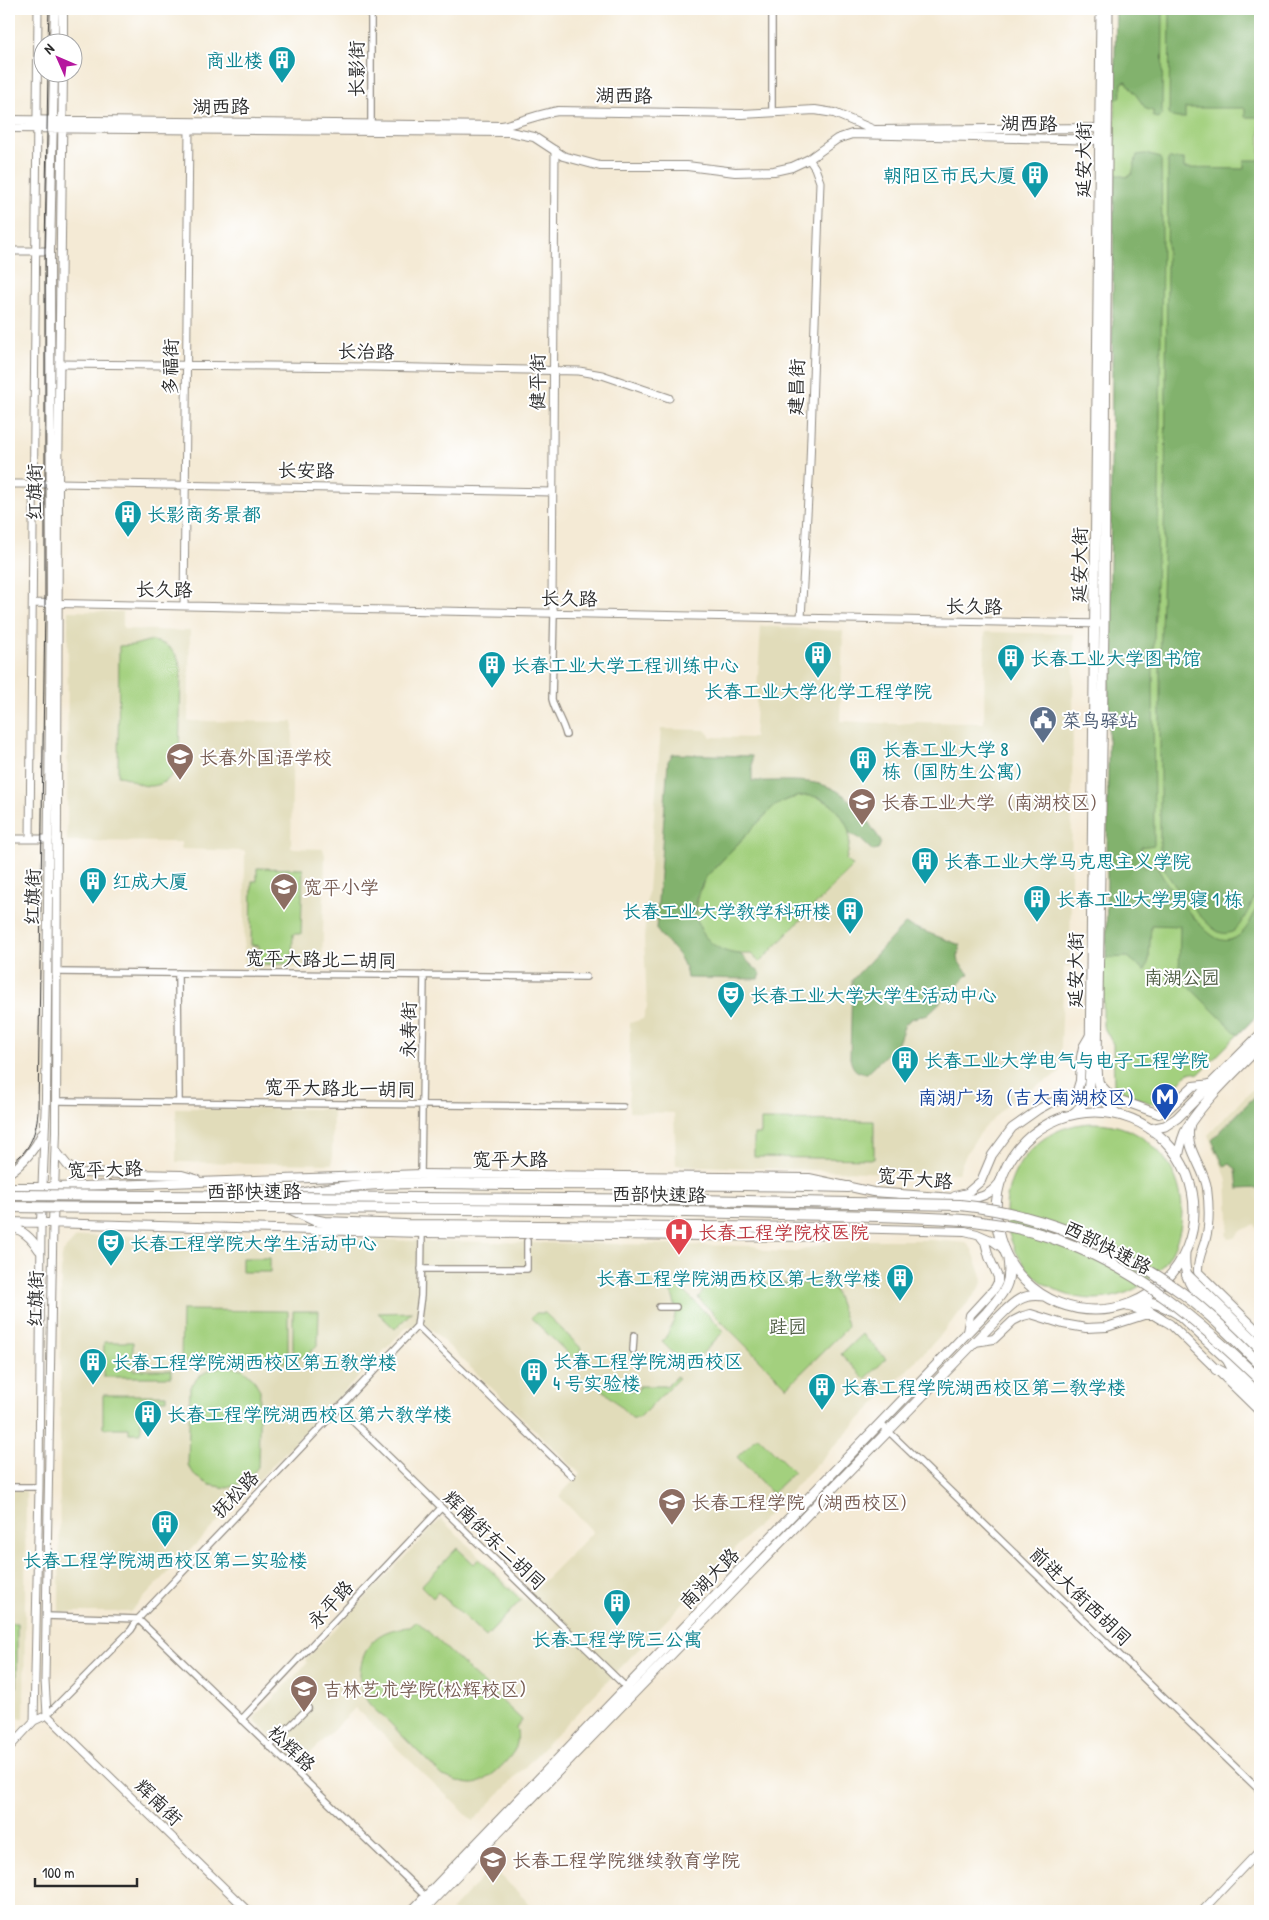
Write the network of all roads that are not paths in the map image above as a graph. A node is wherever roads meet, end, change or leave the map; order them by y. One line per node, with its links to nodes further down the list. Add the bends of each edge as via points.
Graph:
1 (38, 9): 14 (street)
2 (55, 9): 8 (main road)
3 (63, 9): 9 (main road)
4 (371, 9): 17 (street, 长影街)
5 (772, 9): 12 (street)
6 (1101, 9): 19 (main road, 延安大街)
7 (1108, 9): 22 (main road, 延安大街)
8 (54, 32)
9 (63, 32)
10 (54, 82): 15 (main road, 红旗街)
11 (63, 82): 16 (main road, 红旗街)
12 (772, 113): 17 (main road, 湖西路, via 558,111 502,126); 19 (main road, 湖西路, via 815,110 834,113 874,130)
13 (9, 120): 14 (main road, 湖西路)
14 (38, 120): 15 (main road, 湖西路); 20 (street)
15 (53, 124): 16 (main road, 湖西路); 20 (main road, 湖西路); 27 (main road, 红旗街)
16 (62, 124): 17 (main road, 湖西路); 21 (main road, 湖西路); 28 (main road, 红旗街)
17 (371, 127): 21 (main road, 湖西路); 23 (main road, 湖西路, via 510,132 534,137)
18 (9, 128): 20 (main road, 湖西路)
19 (1100, 128): 22 (main road, 延安大街)
20 (38, 129): 26 (street)
21 (189, 129): 29 (street, 多福街)
22 (1104, 138): 24 (main road, 湖西路, via 852,134 837,139); 42 (main road, 延安大街)
23 (555, 150): 24 (main road, 湖西路, via 564,156 600,166 687,166 735,172 774,171); 30 (street, 健平街)
24 (809, 159): 41 (street, 建昌街, via 820,182)
25 (9, 251): 26 (street)
26 (36, 251): 27 (street); 33 (street)
27 (50, 251): 34 (main road, 红旗街)
28 (59, 364): 29 (street, 长治路); 34 (main road, 红旗街)
29 (186, 365): 30 (street, 长治路); 35 (street, 多福街)
30 (553, 370): 31 (street, 长治路, via 602,375); 36 (street, 健平街)
31 (669, 398)
32 (9, 484): 33 (street, 长安路)
33 (34, 484): 34 (street, 长安路); 37 (street)
34 (54, 484): 35 (street, 长安路); 38 (main road, 红旗街)
35 (185, 485): 36 (street, 长安路); 39 (street, 多福街)
36 (552, 492): 40 (street, 健平街)
37 (34, 603): 38 (street, 长久路); 45 (street)
38 (54, 605): 39 (street, 长久路); 46 (main road, 红旗街); 47 (main road, 红旗街)
39 (184, 605): 40 (street, 长久路)
40 (554, 614): 41 (street, 长久路); 43 (street, via 552,698)
41 (801, 618): 42 (street, 长久路)
42 (1100, 624): 52 (main road, 延安大街); 54 (main road, 延安大街)
43 (566, 735)
44 (9, 839): 45 (street)
45 (30, 839): 46 (street)
46 (49, 839): 63 (main road, 红旗街)
47 (56, 972): 48 (street, 宽平大路北二胡同); 56 (main road, 红旗街)
48 (178, 973): 49 (street, 宽平大路北二胡同); 57 (street)
49 (424, 975): 50 (street, 宽平大路北二胡同); 58 (street, 永寿街)
50 (586, 977)
51 (1260, 1035): 55 (main road)
52 (1090, 1036): 61 (main road, 延安大街, via 1087,1095 1084,1104); 77 (main road, via 1081,1056 1076,1094 1023,1119 1000,1142 976,1187)
53 (1260, 1046): 62 (main road)
54 (1097, 1079): 55 (main road, via 1112,1097 1159,1114 1193,1086); 60 (main road, 延安大街, via 1107,1106)
55 (1212, 1084): 64 (main road, via 1177,1118 1165,1126)
56 (56, 1100): 57 (street, 宽平大路北一胡同); 65 (main road, 红旗街)
57 (179, 1102): 58 (street, 宽平大路北一胡同)
58 (423, 1104): 59 (street, 宽平大路北一胡同); 68 (street, 永寿街)
59 (623, 1107)
60 (1117, 1114): 61 (main road); 64 (main road)
61 (1072, 1115): 69 (main road, via 1047,1124 1030,1136 1016,1151)
62 (1192, 1121): 66 (main road, via 1181,1142); 100 (main road, via 1188,1139 1204,1176 1208,1201 1206,1236 1198,1272)
63 (45, 1128): 67 (main road, via 32,1151); 72 (main road, 红旗街)
64 (1150, 1129): 66 (main road)
65 (56, 1151): 70 (main road, via 68,1166 82,1173 182,1176); 73 (main road, 红旗街)
66 (1178, 1157): 89 (main road, via 1189,1180 1193,1200 1193,1221)
67 (9, 1172)
68 (422, 1174): 70 (main road, 宽平大路); 74 (main road, 宽平大路, via 809,1178)
69 (1002, 1178): 77 (main road, 宽平大路, via 991,1193 979,1198); 88 (main road, via 996,1219)
70 (206, 1182): 73 (main road, 宽平大路)
71 (9, 1187): 72 (main road, 宽平大路)
72 (41, 1187): 73 (main road, 宽平大路); 80 (main road, 红旗街)
73 (55, 1187): 82 (main road, 红旗街)
74 (848, 1187): 76 (highway, via 407,1184 323,1189); 77 (main road, 宽平大路)
75 (9, 1195): 76 (highway, 西部快速路, bridge)
76 (291, 1196): 108 (highway, 西部快速路, bridge, via 695,1200 983,1208 1036,1219 1111,1249 1142,1266 1176,1288)
77 (949, 1198)
78 (10, 1207): 79 (highway, 西部快速路, bridge)
79 (291, 1209): 83 (highway, via 324,1222 406,1225); 110 (highway, 西部快速路, bridge, via 694,1212 958,1218 1006,1225 1061,1241 1097,1256 1140,1281 1189,1315)
80 (41, 1223): 81 (main road); 82 (main road); 87 (street, 红旗街)
81 (9, 1224): 87 (main road, via 32,1238)
82 (53, 1224): 84 (main road); 122 (street, 红旗街)
83 (842, 1228): 84 (main road, via 826,1234 799,1237); 85 (main road)
84 (422, 1233): 91 (street)
85 (977, 1234): 88 (main road); 101 (main road, via 985,1242 998,1282 970,1315)
86 (527, 1240): 91 (street, via 527,1268)
87 (39, 1250): 120 (street, 红旗街)
88 (1004, 1250): 90 (main road)
89 (1185, 1251): 92 (main road); 94 (main road, via 1168,1277)
90 (1008, 1259): 93 (main road, via 1020,1276); 101 (main road, 南湖大路, via 1010,1274 1007,1286)
91 (422, 1268): 99 (street)
92 (1187, 1275): 104 (highway); 106 (main road, via 1201,1299)
93 (1044, 1296): 95 (main road, via 1083,1309); 103 (main road, 南湖大路, via 1032,1294 1023,1297)
94 (1134, 1301): 95 (main road); 107 (main road, via 1151,1302 1178,1314)
95 (1124, 1305): 98 (main road)
96 (676, 1307): 97 (street)
97 (659, 1308)
98 (1161, 1318): 103 (main road, via 1144,1315 1106,1327 1086,1328 1031,1314 1014,1321 994,1339); 109 (main road)
99 (417, 1326): 114 (street, 抚松路); 118 (street)
100 (1260, 1333)
101 (966, 1334): 116 (main road, 南湖大路)
102 (634, 1335): 105 (street)
103 (975, 1342): 117 (main road, 南湖大路)
104 (1260, 1346)
105 (634, 1350)
106 (1260, 1356)
107 (1228, 1360): 111 (highway); 112 (main road)
108 (1260, 1364)
109 (1216, 1369): 111 (highway); 115 (main road)
110 (1260, 1380)
111 (1240, 1381): 113 (highway)
112 (1260, 1390)
113 (1260, 1402)
114 (338, 1408): 121 (street, 辉南街东二胡同); 123 (street, 抚松路)
115 (1260, 1412)
116 (880, 1423): 117 (street, 前进大街西胡同); 124 (main road, 南湖大路)
117 (888, 1431): 124 (main road, 南湖大路); 131 (street, 前进大街西胡同)
118 (572, 1476)
119 (9, 1487): 120 (street)
120 (39, 1488): 128 (street, 红旗街)
121 (441, 1508): 124 (street, 辉南街东二胡同, via 448,1519); 127 (street, 永平路)
122 (46, 1616): 123 (street); 126 (street, 红旗街)
123 (138, 1619): 126 (street, 抚松路); 127 (street, 松辉路)
124 (629, 1691): 133 (main road, 南湖大路); 136 (main road, 南湖大路)
125 (308, 1708): 129 (street)
126 (47, 1715): 128 (street, 抚松路); 134 (street, 辉南街)
127 (241, 1720): 129 (street, 松辉路)
128 (34, 1721): 130 (street, 抚松路)
129 (269, 1747): 133 (street, 松辉路)
130 (9, 1748)
131 (1260, 1791)
132 (1260, 1850): 137 (street)
133 (426, 1897): 135 (main road, 南湖大路)
134 (248, 1911)
135 (412, 1911)
136 (422, 1911)
137 (1202, 1911)

